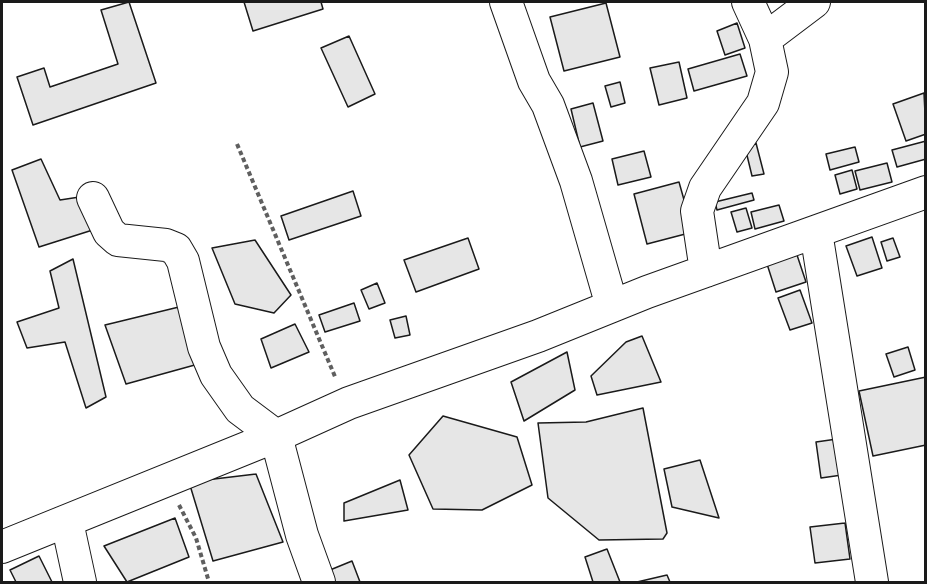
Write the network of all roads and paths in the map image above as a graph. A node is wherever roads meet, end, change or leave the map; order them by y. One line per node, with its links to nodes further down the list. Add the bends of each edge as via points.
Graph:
1 (506, 2): 10 (street, via 576,181)
2 (748, 2): 4 (street)
3 (814, 2): 4 (street)
4 (765, 39): 9 (street, via 772,72 763,103 705,188 697,211)
5 (237, 144): 11 (path, via 329,365)
6 (926, 192): 8 (street)
7 (93, 198): 12 (street, via 109,232 118,240 176,249 183,261 204,347 216,375 240,409)
8 (816, 232): 9 (street); 19 (street)
9 (706, 271): 10 (street)
10 (612, 306): 11 (street)
11 (349, 403): 12 (street)
12 (276, 436): 13 (street); 18 (street, via 302,535)
13 (166, 481): 14 (street); 17 (path, via 196,538)
14 (67, 522): 15 (street); 16 (street)
15 (2, 545)
16 (80, 582)
17 (209, 582)
18 (319, 582)
19 (872, 582)

